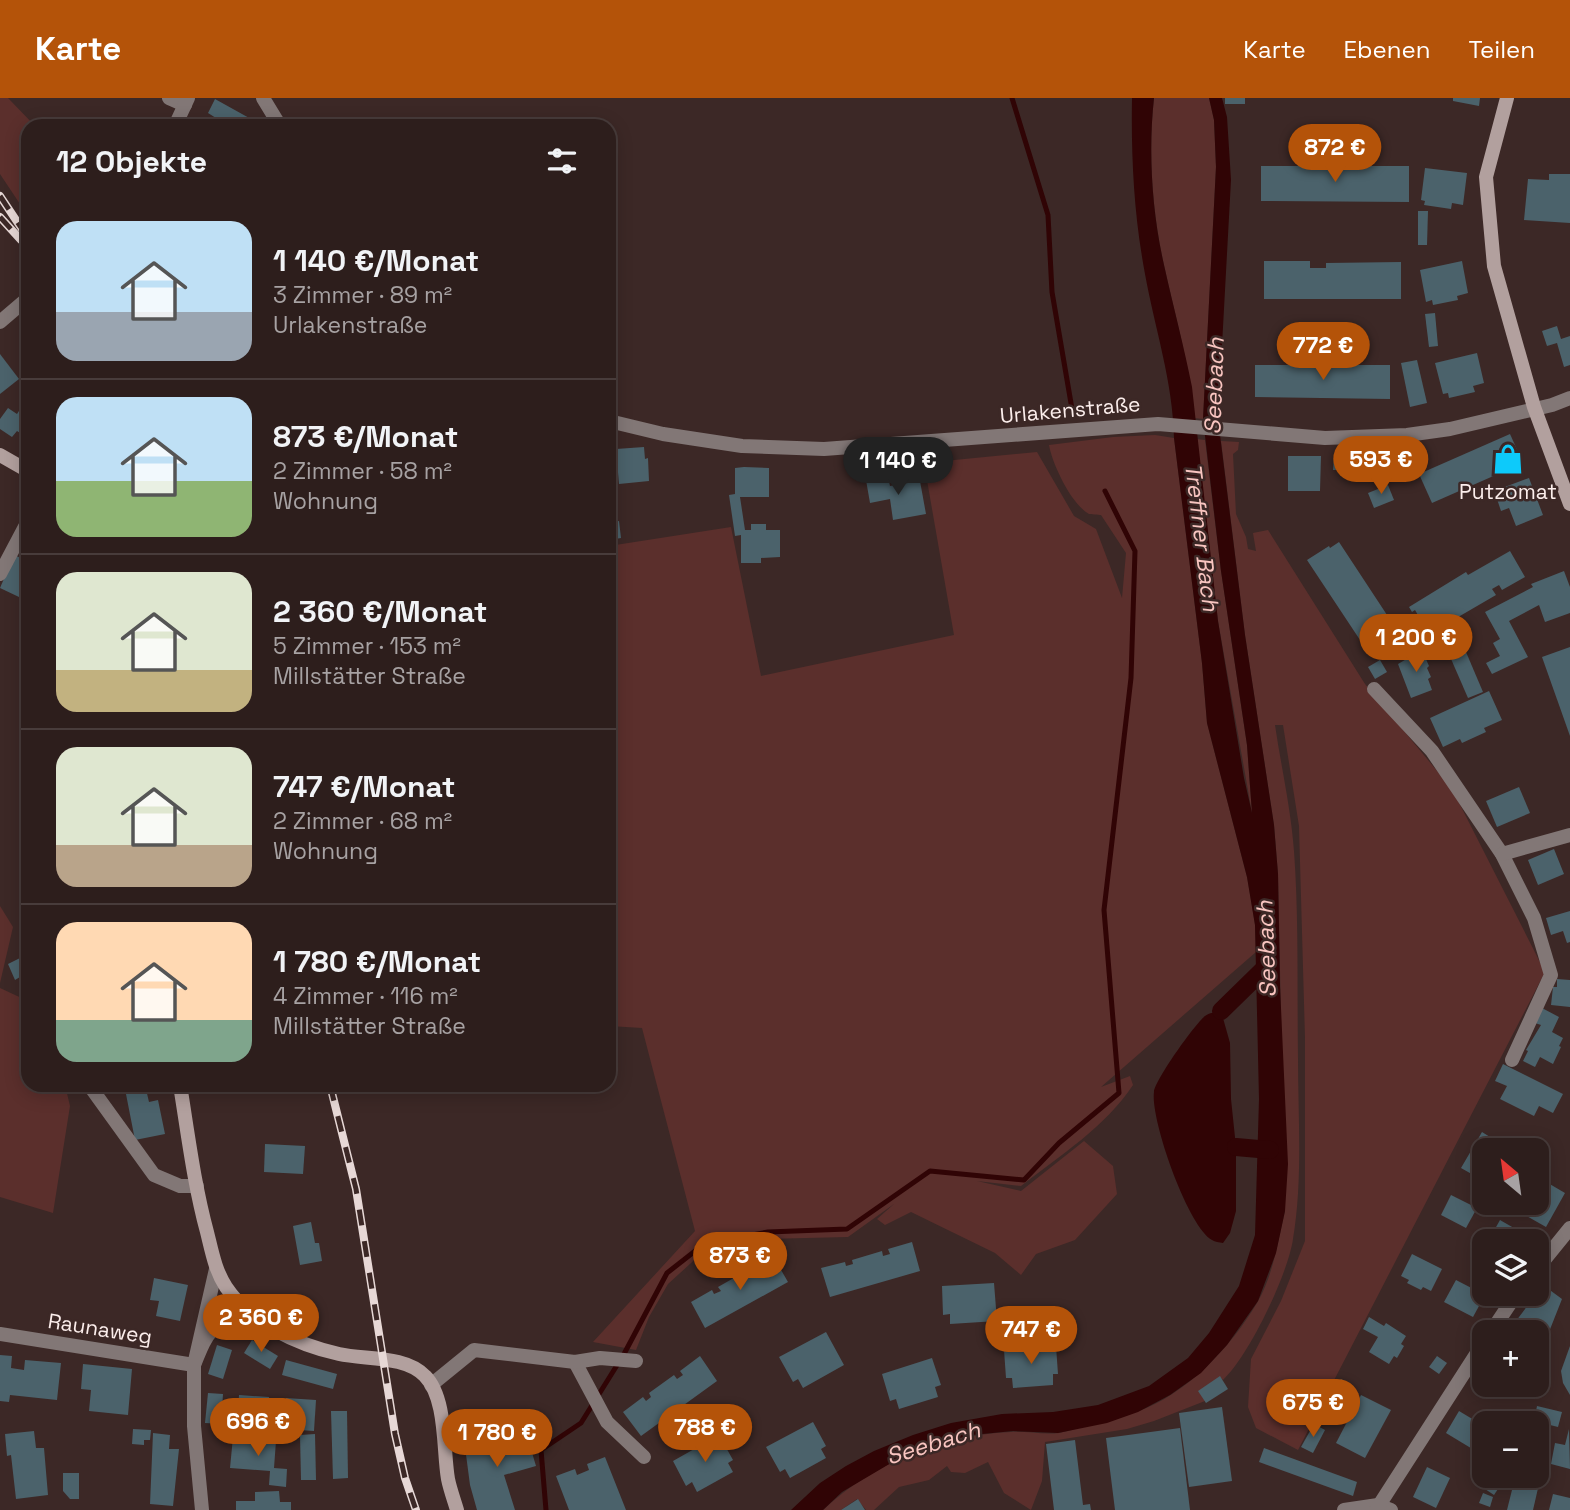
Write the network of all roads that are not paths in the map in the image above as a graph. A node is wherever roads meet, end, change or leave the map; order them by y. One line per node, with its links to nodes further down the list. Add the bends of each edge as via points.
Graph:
1 (169, 98): 4 (street)
2 (263, 98): 6 (street)
3 (1507, 98): 10 (street, via 1486,177 1494,266)
4 (186, 101): 5 (street)
5 (178, 119)
6 (276, 119)
7 (21, 303): 8 (street)
8 (0, 322)
9 (1570, 398): 10 (street, Urlakenstraße)
10 (1534, 407): 11 (street, Urlakenstraße, via 1407,435 1325,438 1158,424 824,449 742,446); 14 (street)
11 (616, 423)
12 (0, 455): 13 (street)
13 (21, 467)
14 (1570, 503)
15 (21, 535): 16 (street)
16 (0, 574)
17 (1374, 690): 19 (street, via 1432,751)
18 (1570, 835): 19 (street)
19 (1502, 853): 20 (street, via 1534,918 1551,975)
20 (1512, 1060)
21 (94, 1092): 23 (street, via 154,1175 180,1186)
22 (181, 1092): 23 (street)
23 (197, 1186): 26 (street)
24 (1570, 1228): 25 (street)
25 (1549, 1254)
26 (216, 1269): 27 (street); 32 (street)
27 (246, 1311): 32 (street, via 216,1324); 33 (street, via 307,1344 400,1362 425,1375)
28 (0, 1334): 32 (street, Raunaweg)
29 (636, 1361): 30 (street, via 600,1357)
30 (575, 1362): 33 (street, via 474,1350); 34 (street, via 607,1422)
31 (1472, 1362): 35 (street)
32 (194, 1365): 36 (street)
33 (431, 1385): 37 (street, via 442,1419 448,1478)
34 (644, 1457)
35 (1382, 1508): 38 (street)
36 (202, 1510)
37 (457, 1510)
38 (1344, 1510)

